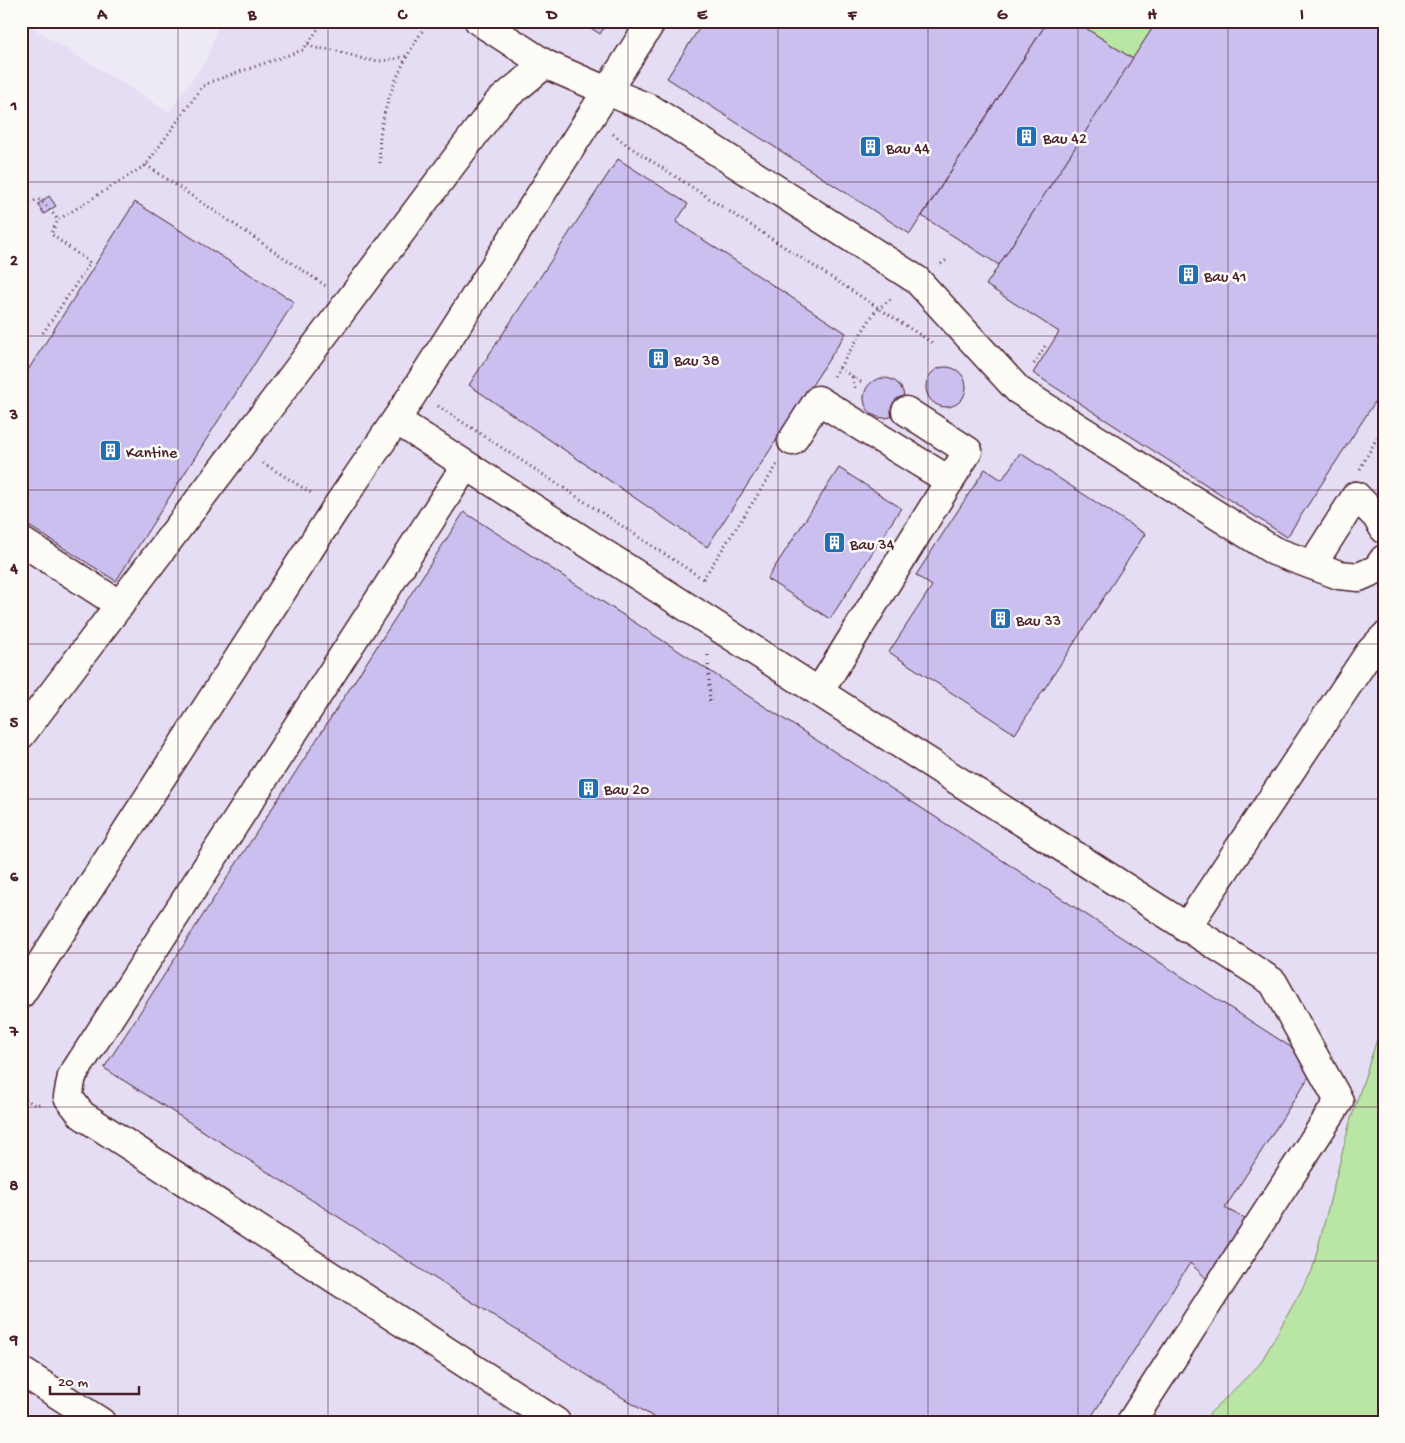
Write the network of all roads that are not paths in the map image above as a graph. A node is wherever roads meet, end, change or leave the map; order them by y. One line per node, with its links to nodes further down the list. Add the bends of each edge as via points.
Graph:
1 (478, 21): 3 (street)
2 (652, 21): 4 (street)
3 (545, 64): 4 (street); 16 (street, via 498,103)
4 (607, 91): 6 (street); 15 (street, via 651,109 917,280 1018,390 1274,551)
5 (906, 411): 9 (street, via 968,451)
6 (396, 420): 8 (street); 21 (street)
7 (792, 441): 9 (street, via 818,400)
8 (466, 465): 18 (street); 24 (street, via 72,1076 68,1097 82,1115)
9 (950, 481): 18 (street)
10 (1356, 496): 11 (street); 12 (street); 15 (street)
11 (1384, 502)
12 (1384, 529)
13 (21, 541): 16 (street)
14 (1384, 558): 15 (street, via 1377,569 1359,577)
15 (1312, 565)
16 (120, 606): 19 (street)
17 (1384, 637): 20 (street, via 1369,653)
18 (819, 692): 20 (street)
19 (21, 735)
20 (1186, 928): 25 (street, via 1273,982 1339,1101)
21 (21, 994)
22 (21, 1371): 23 (street)
23 (101, 1422)
24 (556, 1422)
25 (1131, 1422)

